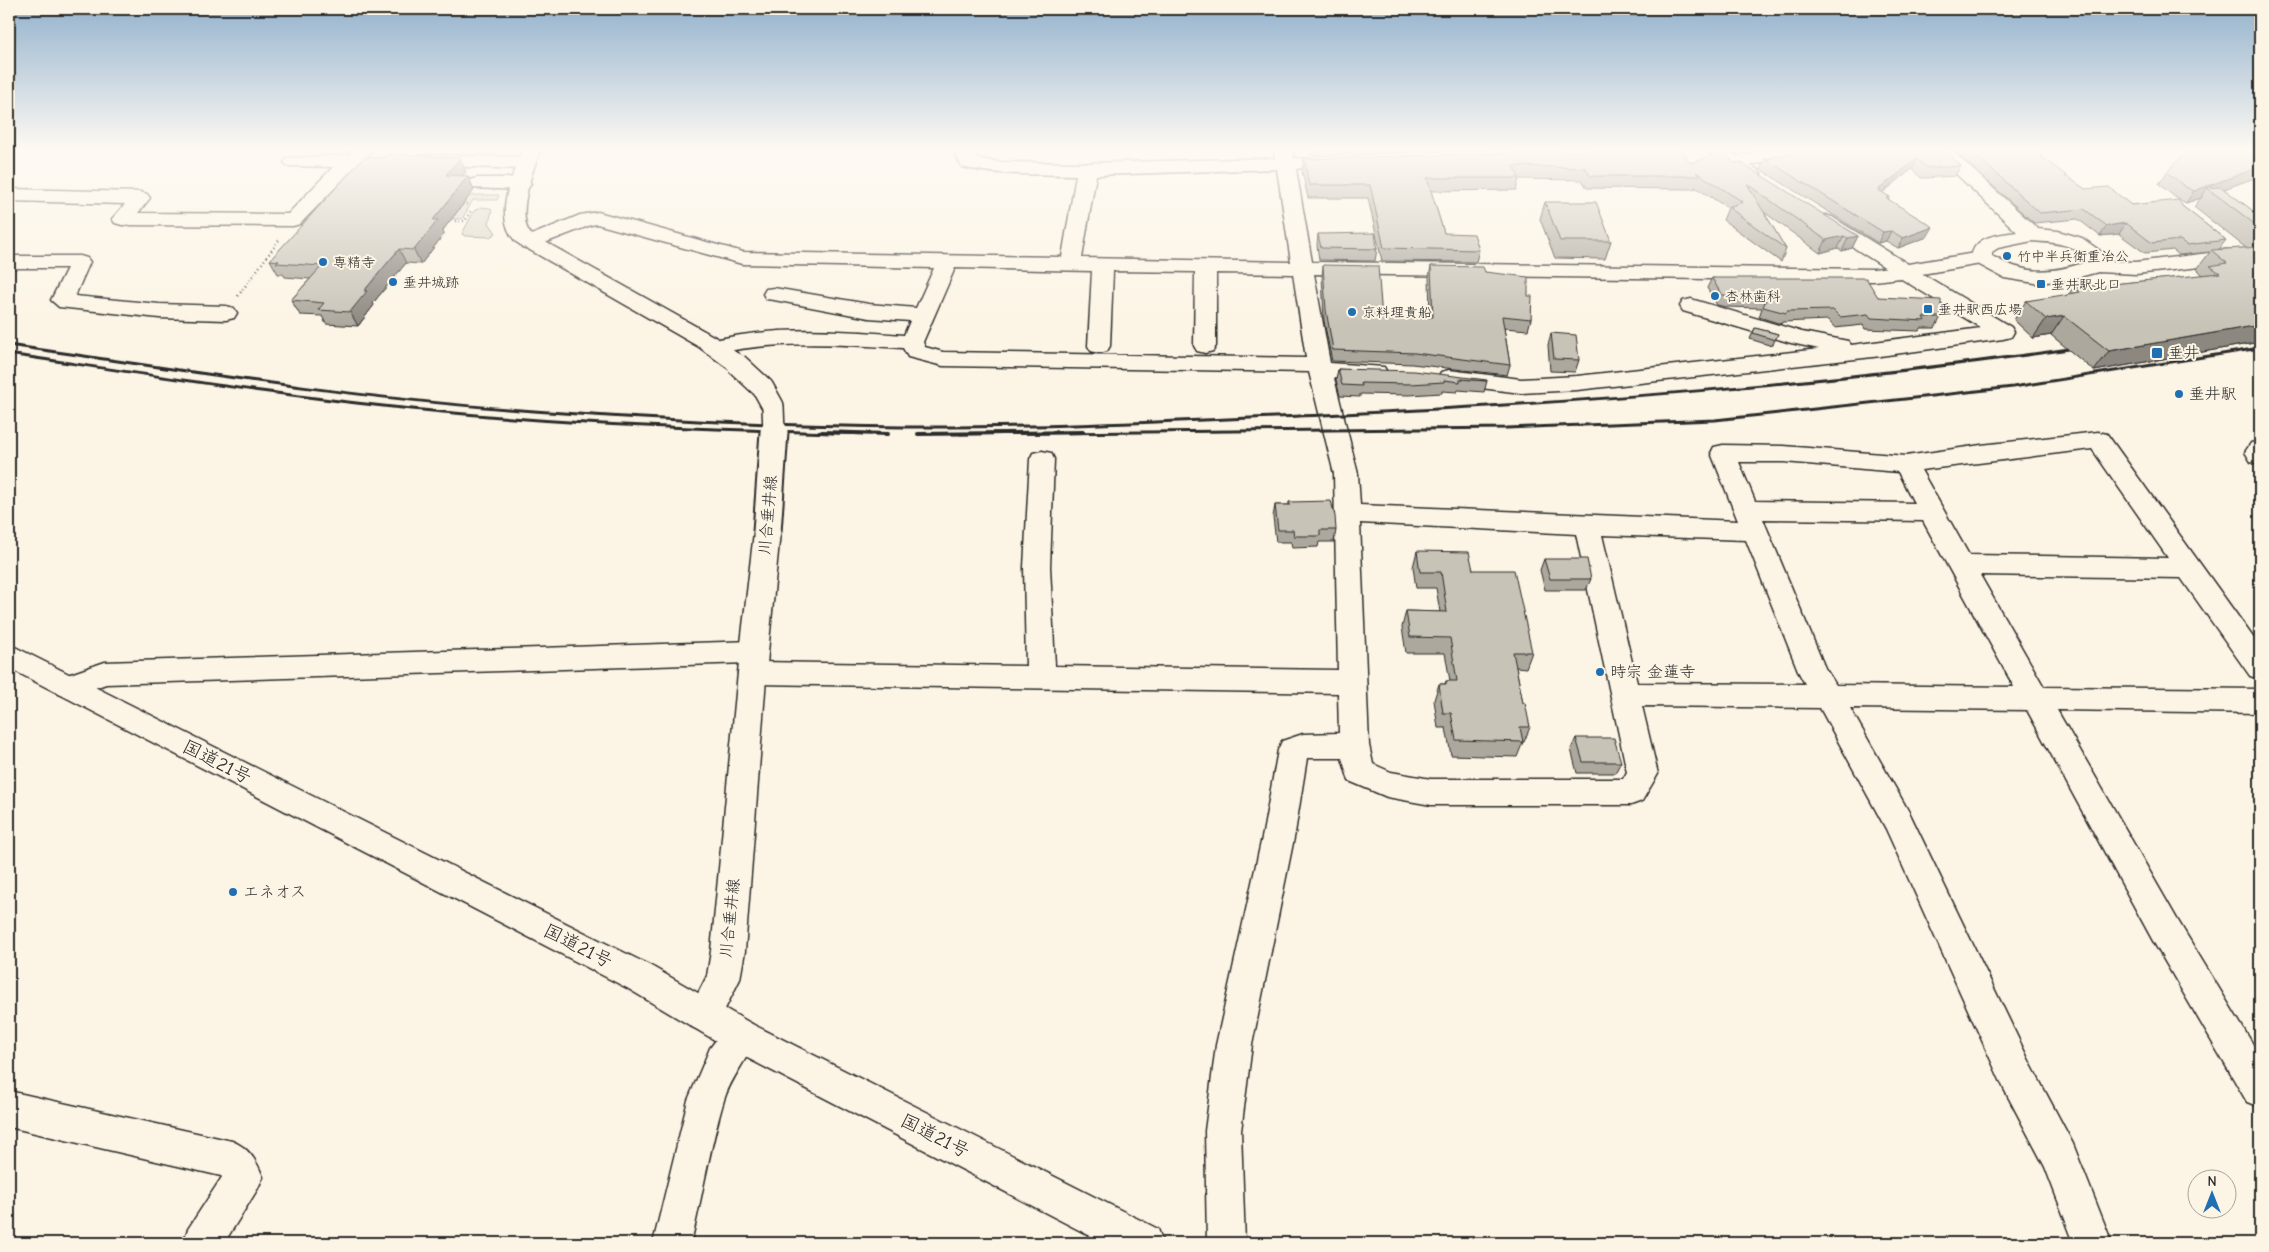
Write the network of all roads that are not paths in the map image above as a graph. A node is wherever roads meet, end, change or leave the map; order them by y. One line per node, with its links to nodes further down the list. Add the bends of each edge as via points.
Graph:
1 (131, 208): 2 (main road, via 122,219 293,220)
2 (304, 208)
3 (515, 208): 10 (main road, 川合垂井線, via 513,218 516,228)
4 (1080, 208): 15 (main road)
5 (1292, 208): 19 (main road)
6 (2003, 208): 8 (main road)
7 (1809, 211): 20 (main road)
8 (2032, 235): 12 (main road, via 1991,243 1982,250); 18 (main road, via 2074,240 2096,257)
9 (2220, 240): 11 (main road)
10 (529, 244): 14 (main road, via 587,219 598,218 742,258); 28 (main road, 川合垂井線)
11 (2252, 257): 18 (main road, via 2130,269)
12 (1982, 258): 18 (main road, via 1998,269 2018,276 2037,277); 20 (main road)
13 (9, 262): 23 (main road, via 80,262 62,300 67,302 159,311)
14 (947, 262): 15 (main road); 24 (main road)
15 (1071, 264): 16 (main road)
16 (1103, 264): 17 (main road); 26 (main road)
17 (1206, 266): 19 (main road); 27 (main road)
18 (2096, 266)
19 (1302, 268): 20 (main road, via 1874,275); 30 (main road)
20 (1904, 271): 29 (main road, via 2004,332)
21 (774, 294): 24 (main road, via 869,311)
22 (1692, 306): 29 (main road, via 1799,338)
23 (226, 313)
24 (924, 315): 25 (main road)
25 (912, 342): 28 (main road, via 800,335 744,339); 30 (main road, via 916,352 943,359)
26 (1099, 346)
27 (1205, 346)
28 (714, 347): 44 (main road, 川合垂井線, bridge, via 763,388 773,406 774,441 767,532)
29 (1873, 350): 32 (main road, via 1577,383 1521,386)
30 (1320, 367): 31 (main road); 38 (main road, via 1346,474)
31 (1394, 372)
32 (1431, 375)
33 (2260, 449): 34 (main road, via 2257,452)
34 (2260, 456)
35 (1042, 459): 46 (main road, via 1037,567)
36 (1906, 464): 37 (main road); 39 (main road, via 1784,454 1723,453); 42 (main road, via 2098,440)
37 (1931, 512): 39 (main road); 41 (main road)
38 (1348, 513): 40 (main road); 47 (main road)
39 (1751, 520): 40 (main road); 50 (main road, via 1813,673)
40 (1587, 525): 49 (main road)
41 (1961, 565): 42 (main road); 51 (main road)
42 (2189, 568): 45 (main road)
43 (9, 655): 48 (main road, 国道21号)
44 (753, 662): 46 (main road); 48 (main road, via 105,673); 54 (main road, 川合垂井線, via 728,951 723,979)
45 (2260, 668)
46 (1041, 678): 47 (main road)
47 (1352, 682): 53 (main road)
48 (69, 686): 54 (main road, 国道21号, via 638,977)
49 (1624, 694): 50 (main road); 53 (main road, via 1643,774 1631,792 1431,792 1387,784 1360,772)
50 (1829, 697): 51 (main road); 62 (main road, via 1898,822 2017,1076 2060,1157)
51 (2035, 698): 52 (main road); 56 (main road, via 2165,930)
52 (2260, 701)
53 (1354, 745): 61 (main road, via 1303,746 1293,750 1233,1055 1223,1131)
54 (704, 1015): 55 (main road, 国道21号)
55 (740, 1036): 59 (main road, via 723,1060 706,1100); 60 (main road, 国道21号)
56 (2260, 1089)
57 (9, 1109): 58 (main road, via 232,1160 244,1178)
58 (202, 1243)
59 (672, 1243)
60 (1144, 1243)
61 (1226, 1243)
62 (2093, 1243)

